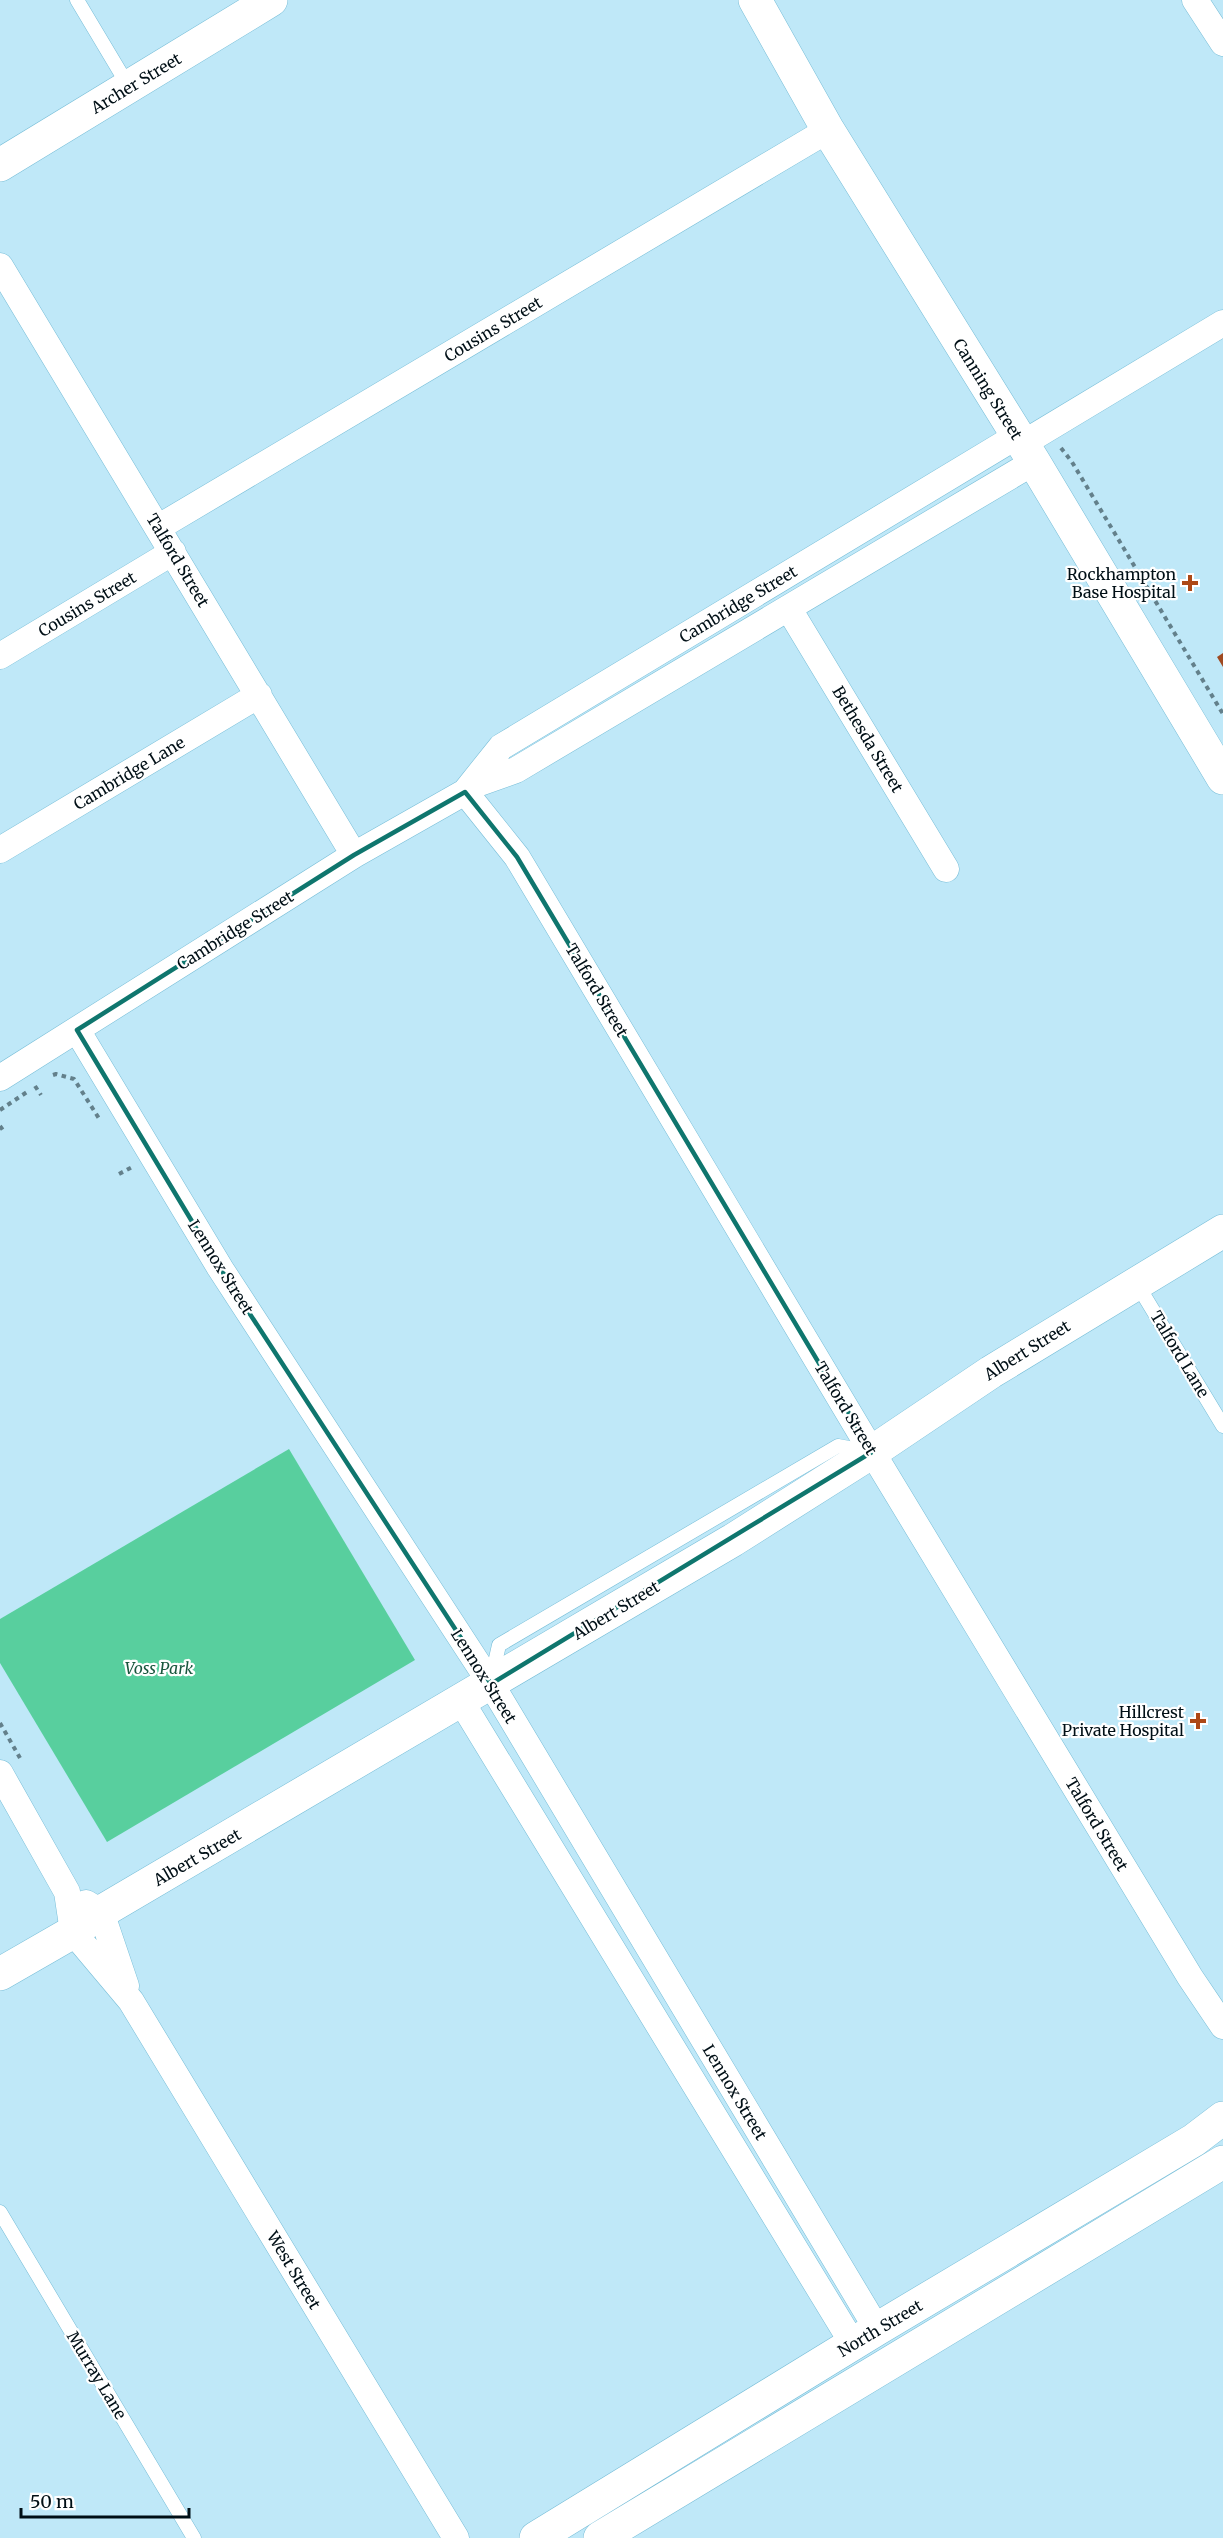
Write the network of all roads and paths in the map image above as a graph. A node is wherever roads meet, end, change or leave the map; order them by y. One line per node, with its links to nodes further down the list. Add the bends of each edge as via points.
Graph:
1 (77, 0): 6 (lane)
2 (271, 0): 6 (street, Archer Street)
3 (755, 0): 7 (street, Canning Street)
4 (1195, 0): 5 (street)
5 (1223, 43)
6 (129, 87): 8 (street, Archer Street)
7 (828, 130): 11 (street, Canning Street); 12 (street, Cousins Street)
8 (0, 165)
9 (0, 266): 12 (street, Talford Street)
10 (1223, 323): 11 (street, Cambridge Street)
11 (1033, 448): 14 (street, Cambridge Street); 17 (path, via 1072,462); 18 (street, Canning Street); 19 (street, Cambridge Street, via 501,747)
12 (159, 527): 13 (street, Talford Street)
13 (173, 552): 15 (street, Cousins Street); 16 (street, Talford Street)
14 (789, 609): 19 (street, Cambridge Street, via 516,770); 22 (street, Bethesda Street)
15 (0, 656)
16 (258, 695): 20 (street, Cambridge Lane); 21 (street, Talford Street)
17 (1223, 714)
18 (1223, 778)
19 (468, 789): 21 (street, Cambridge Street); 38 (street, Talford Street, via 517,857)
20 (0, 850)
21 (354, 855): 23 (street, Cambridge Street)
22 (946, 869)
23 (77, 1030): 24 (street, Cambridge Street); 39 (street, Lennox Street, via 220,1268)
24 (0, 1078)
25 (49, 1078): 31 (path, via 56,1074 74,1079)
26 (42, 1082): 27 (path)
27 (35, 1086): 28 (path); 29 (path)
28 (41, 1095)
29 (0, 1110)
30 (0, 1126): 32 (path)
31 (106, 1128)
32 (5, 1133)
33 (125, 1157): 34 (path)
34 (137, 1177)
35 (1223, 1231): 36 (street, Albert Street)
36 (1137, 1283): 37 (lane, Talford Lane); 38 (street, Albert Street, via 991,1372)
37 (1223, 1426)
38 (872, 1452): 39 (street, Albert Street, via 733,1540); 47 (street, Talford Street)
39 (490, 1684): 40 (street, Albert Street); 51 (street, Lennox Street)
40 (461, 1701): 43 (street, Albert Street); 51 (street, Lennox Street)
41 (0, 1773): 42 (street)
42 (68, 1892): 43 (street); 44 (street)
43 (101, 1912): 44 (street, Albert Street); 46 (street, West Street)
44 (73, 1932): 45 (street, Albert Street); 46 (street, West Street)
45 (0, 1974)
46 (131, 2001): 53 (street, West Street)
47 (1223, 2026)
48 (1220, 2122): 51 (street, North Street)
49 (1223, 2162): 55 (street)
50 (0, 2212): 52 (lane, Murray Lane)
51 (865, 2337): 54 (street, North Street)
52 (194, 2538)
53 (456, 2538)
54 (537, 2538)
55 (600, 2538)

